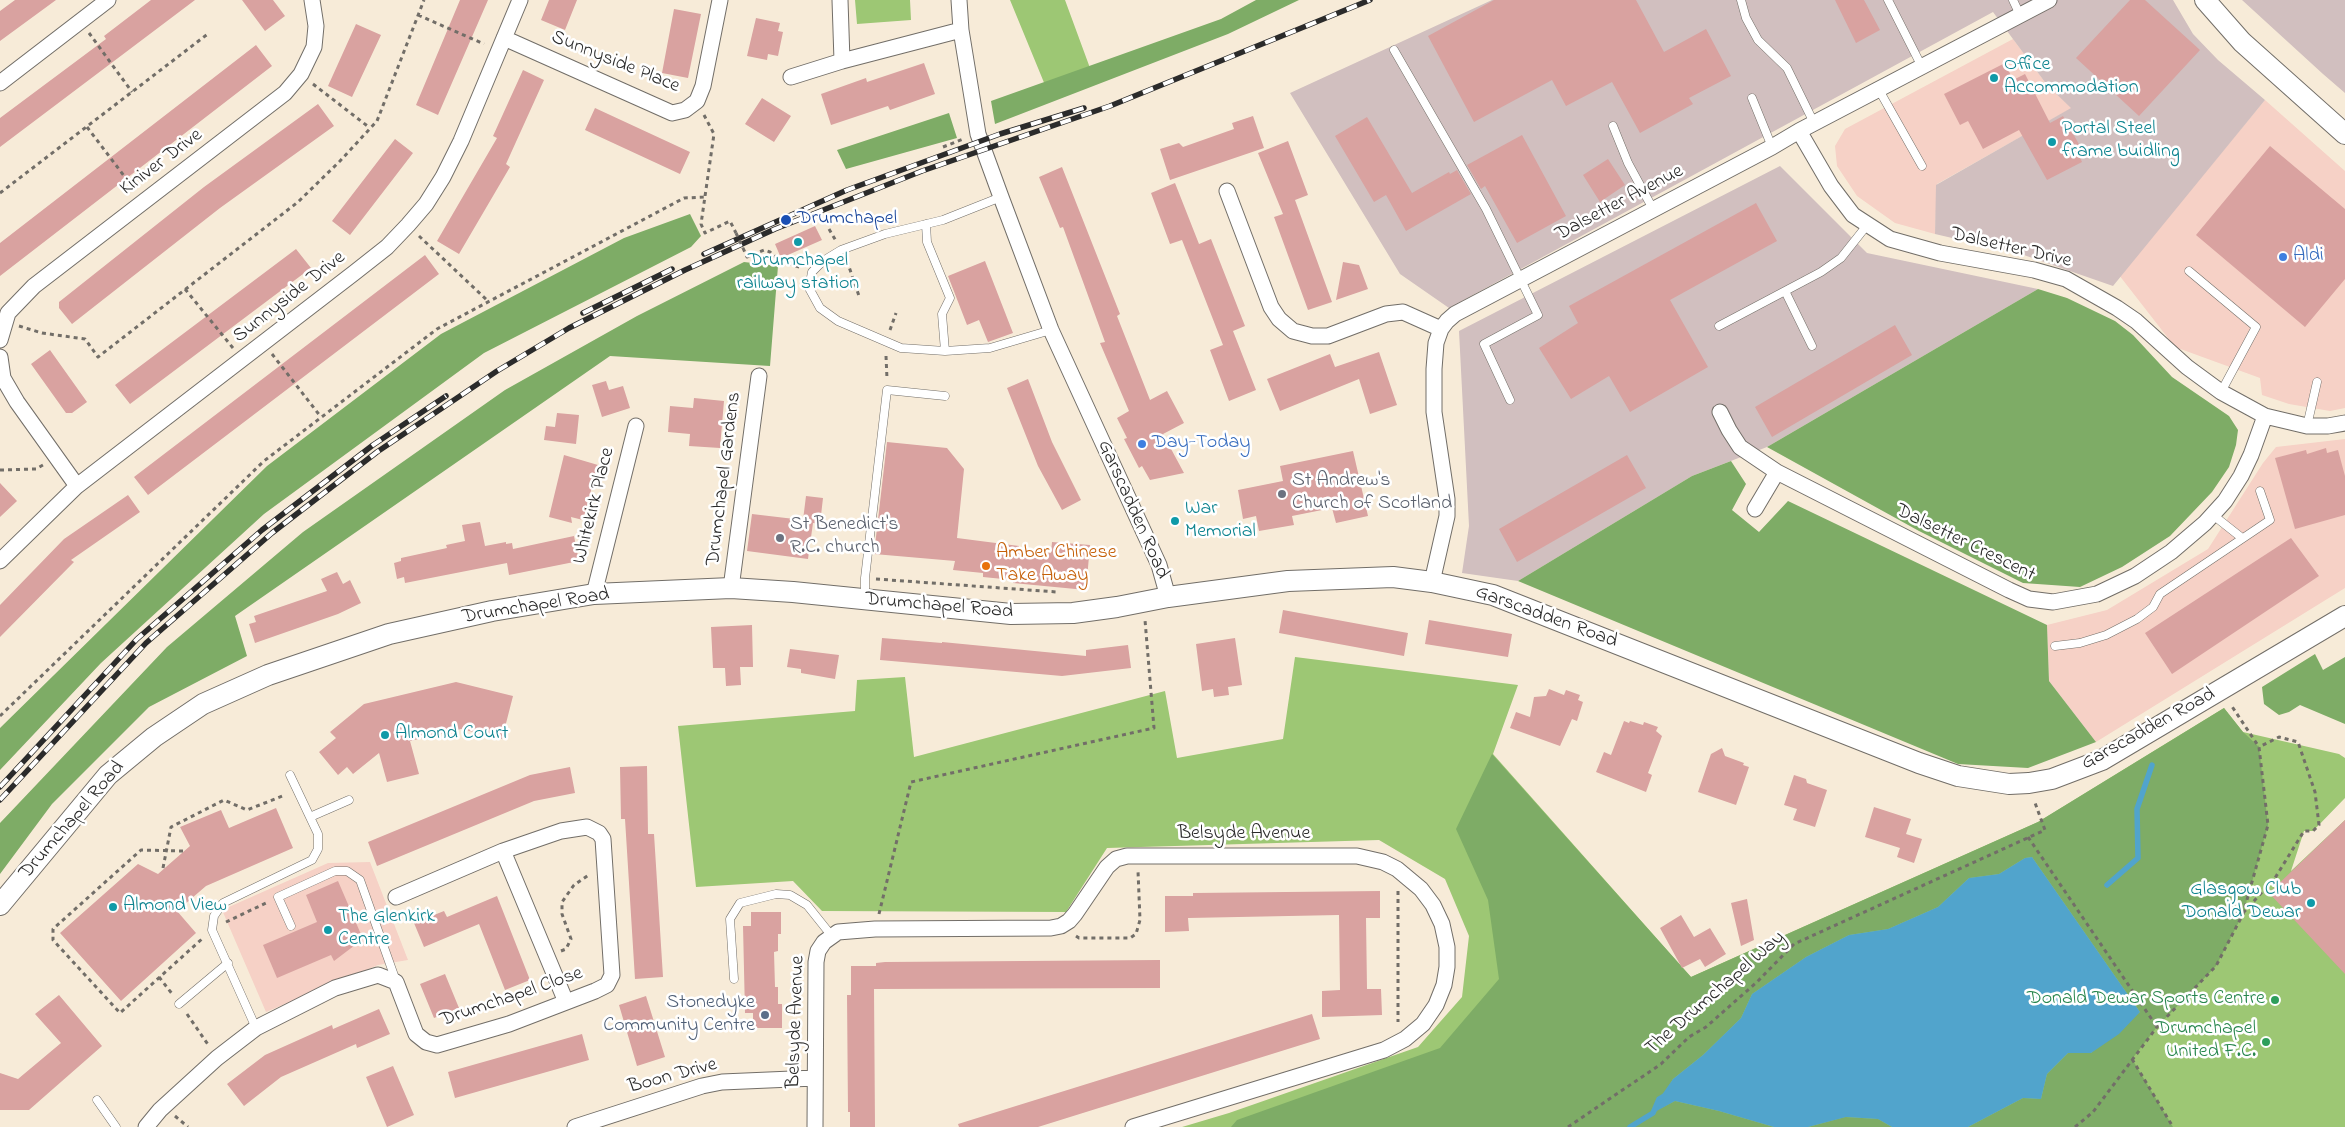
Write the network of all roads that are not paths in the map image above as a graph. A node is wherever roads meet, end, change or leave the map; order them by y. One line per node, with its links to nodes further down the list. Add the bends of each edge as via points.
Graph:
1 (108, 0): 19 (street)
2 (312, 0): 39 (street, Kiniver Drive, via 316,26 314,47 301,74 285,93 34,286 8,313)
3 (520, 0): 14 (street, Sunnyside Drive)
4 (720, 0): 14 (street, Sunnyside Place, via 697,102 672,113)
5 (840, 0): 16 (street)
6 (958, 0): 13 (street, Garscadden Road)
7 (1741, 0): 22 (lane, via 1758,40 1787,68)
8 (1888, 0): 17 (lane)
9 (2013, 0): 12 (lane)
10 (2049, 0): 12 (street, Dalsetter Avenue)
11 (2205, 0): 25 (street, via 2242,42)
12 (2020, 15): 17 (street, Dalsetter Avenue)
13 (961, 30): 16 (street); 29 (street, Garscadden Road, via 978,134)
14 (502, 44): 54 (street, Sunnyside Drive, via 443,177 408,225 386,247 264,344)
15 (1394, 50): 34 (lane, via 1486,209)
16 (842, 61): 18 (street)
17 (1922, 67): 20 (street, Dalsetter Avenue)
18 (791, 77)
19 (0, 83)
20 (1879, 90): 22 (street, Dalsetter Avenue); 27 (lane)
21 (1752, 98): 26 (lane)
22 (1814, 123): 24 (street, Dalsetter Avenue)
23 (1613, 126): 30 (lane, via 1628,163)
24 (1798, 131): 26 (street, Dalsetter Avenue); 32 (street, Dalsetter Drive, via 1831,186 1853,215)
25 (2344, 132)
26 (1772, 147): 30 (street, Dalsetter Avenue)
27 (1922, 166)
28 (1227, 191): 37 (street, via 1270,307 1293,331 1328,336 1386,314 1403,312)
29 (1001, 197): 31 (lane); 38 (street, Garscadden Road)
30 (1653, 209): 34 (street, Dalsetter Avenue)
31 (926, 224): 41 (lane, via 927,242 950,298 942,314); 41 (lane, via 885,234 842,250 812,272 808,288 820,308 838,321 901,348)
32 (1868, 224): 35 (lane, via 1841,258); 45 (street, Dalsetter Drive, via 1890,239 1940,253 2066,279 2124,312)
33 (2189, 271): 45 (lane, via 2256,327)
34 (1520, 279): 37 (street, Dalsetter Avenue, via 1455,314); 47 (lane, via 1538,315 1484,344)
35 (1785, 291): 36 (lane); 40 (lane)
36 (1719, 326)
37 (1441, 329): 60 (street, via 1436,343 1434,412 1447,516)
38 (1051, 330): 41 (lane, via 990,348); 63 (street, Garscadden Road, via 1159,565)
39 (0, 340)
40 (1812, 346)
41 (945, 351)
42 (0, 358): 54 (street, via 4,378 17,402)
43 (759, 376): 61 (street, Drumchapel Gardens)
44 (2317, 382): 52 (lane)
45 (2221, 392): 49 (street, Dalsetter Drive)
46 (945, 396): 64 (lane, via 888,390)
47 (1510, 400)
48 (1720, 412): 53 (street, Dalsetter Crescent, via 1740,447)
49 (2265, 416): 52 (street, Dalsetter Drive); 57 (street, Dalsetter Crescent, via 2241,476)
50 (2345, 423): 52 (street, Dalsetter Drive)
51 (636, 426): 62 (street, Whitekirk Place)
52 (2307, 426)
53 (1777, 472): 56 (street); 57 (street, Dalsetter Crescent, via 2008,590 2029,599 2053,602 2097,594 2135,576 2172,552)
54 (77, 486): 59 (street, Sunnyside Drive)
55 (2260, 491): 58 (lane, via 2270,520)
56 (1755, 509)
57 (2212, 515): 58 (lane)
58 (2242, 538): 66 (lane, via 2160,594 2153,607 2137,619 2106,635)
59 (0, 561)
60 (1432, 582): 63 (street, Garscadden Road, via 1393,577 1349,577 1288,581); 65 (street, Garscadden Road, via 1493,594 1919,763 1958,776 1991,782 2029,783 2102,760)
61 (731, 588): 62 (street, Drumchapel Road); 64 (street, Drumchapel Road)
62 (594, 594): 72 (street, Drumchapel Road, via 492,611 390,634 268,674 204,704 154,737 108,775)
63 (1168, 597): 64 (street, Drumchapel Road, via 1072,613 1011,614)
64 (864, 600)
65 (2345, 616)
66 (2055, 646)
67 (290, 775): 69 (lane)
68 (349, 800): 69 (lane)
69 (310, 816): 75 (lane, via 318,834 318,849 312,860 224,903 214,916 212,930)
70 (503, 851): 71 (street, Drumchapel Close); 78 (street); 78 (street, Drumchapel Close, via 561,831 587,827 603,839 612,975 607,985)
71 (396, 897)
72 (0, 905)
73 (291, 926): 77 (lane, via 278,898 336,871 348,871 360,880)
74 (831, 935): 76 (lane, via 807,905 790,895 776,894 740,902 730,919); 81 (street, Belsyde Avenue, via 818,951 816,962); 87 (street, Belsyde Avenue, via 846,930 875,929 1051,928 1064,924 1075,914 1116,859 1137,855 1357,856 1397,869 1421,889 1442,924 1447,947 1447,967 1436,1005 1423,1024 1384,1050)
75 (228, 963): 79 (lane); 80 (lane)
76 (734, 979)
77 (396, 982): 78 (street, Drumchapel Close, via 416,1034 437,1045 509,1024); 80 (street, via 378,975 335,988)
78 (566, 1002)
79 (179, 1004)
80 (256, 1028): 84 (street, via 217,1058 164,1106)
81 (815, 1078): 85 (street, Boon Drive, via 722,1082 702,1086); 86 (street, Belsyde Avenue)
82 (96, 1100): 83 (lane)
83 (116, 1127)
84 (146, 1127)
85 (574, 1127)
86 (815, 1127)
87 (1133, 1127)

